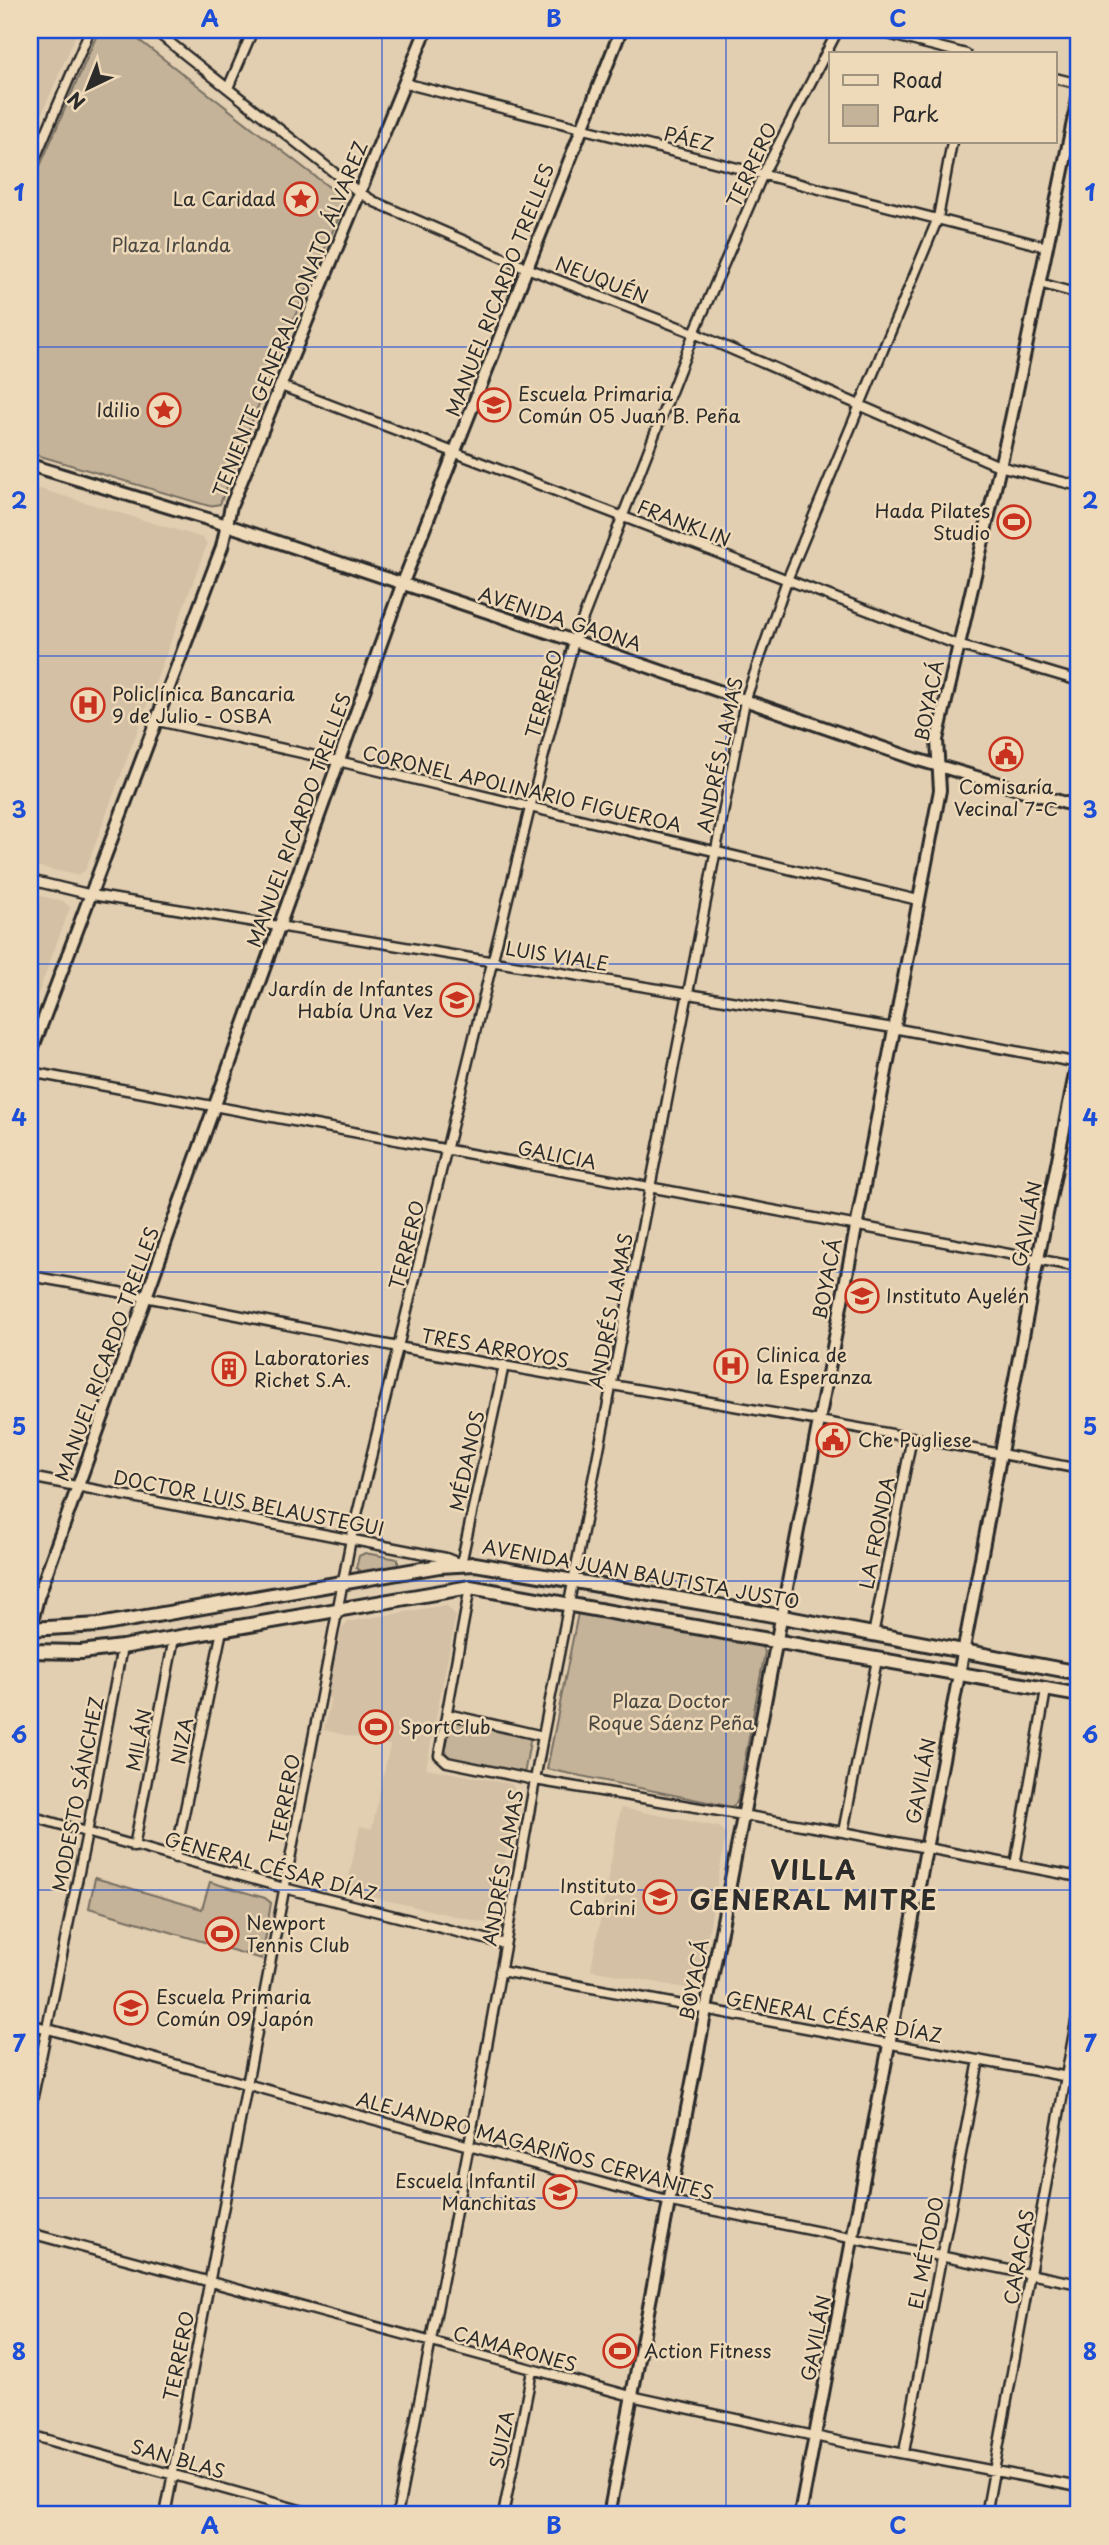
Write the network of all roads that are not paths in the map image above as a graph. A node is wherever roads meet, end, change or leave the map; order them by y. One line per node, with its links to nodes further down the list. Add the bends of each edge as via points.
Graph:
1 (90, 30): 16 (street)
2 (154, 30): 12 (street, NEUQUÉN)
3 (253, 30): 12 (street)
4 (426, 30): 10 (street, TENIENTE GENERAL DONATO ÁLVAREZ)
5 (621, 30): 14 (street, MANUEL RICARDO TRELLES)
6 (838, 30): 17 (street, TERRERO)
7 (872, 30): 8 (street)
8 (958, 52)
9 (1056, 78): 11 (street)
10 (404, 83): 14 (street, PÁEZ); 18 (street, TENIENTE GENERAL DONATO ÁLVAREZ)
11 (1079, 84)
12 (228, 88): 18 (street, NEUQUÉN)
13 (1079, 93): 20 (street, BOYACÁ)
14 (582, 128): 17 (street, PÁEZ); 21 (street, MANUEL RICARDO TRELLES)
15 (952, 144): 19 (street, ANDRÉS LAMAS)
16 (30, 170)
17 (763, 174): 19 (street, PÁEZ); 24 (street, TERRERO)
18 (360, 193): 21 (street, NEUQUÉN); 25 (street, TENIENTE GENERAL DONATO ÁLVAREZ)
19 (938, 218): 20 (street, PÁEZ); 26 (street, ANDRÉS LAMAS)
20 (1047, 247): 22 (street, BOYACÁ)
21 (527, 268): 24 (street, NEUQUÉN); 27 (street, MANUEL RICARDO TRELLES)
22 (1039, 283): 23 (street); 29 (street, BOYACÁ)
23 (1079, 294)
24 (694, 334): 26 (street, NEUQUÉN); 31 (street, TERRERO)
25 (281, 386): 27 (street, FRANKLIN); 32 (street, TENIENTE GENERAL DONATO ÁLVAREZ)
26 (858, 406): 29 (street, NEUQUÉN); 33 (street, ANDRÉS LAMAS)
27 (456, 452): 31 (street, FRANKLIN); 34 (street, MANUEL RICARDO TRELLES)
28 (30, 465): 32 (street, AVENIDA GAONA)
29 (999, 466): 30 (street, NEUQUÉN); 36 (street, BOYACÁ)
30 (1079, 486)
31 (624, 517): 33 (street, FRANKLIN); 35 (street, TERRERO)
32 (227, 526): 34 (street, AVENIDA GAONA); 39 (street, TENIENTE GENERAL DONATO ÁLVAREZ)
33 (787, 580): 36 (street, FRANKLIN); 38 (street, ANDRÉS LAMAS)
34 (402, 585): 35 (street, AVENIDA GAONA); 40 (street, MANUEL RICARDO TRELLES)
35 (574, 640): 38 (street, AVENIDA GAONA); 43 (street, TERRERO)
36 (958, 645): 37 (street, FRANKLIN); 41 (street, BOYACÁ, via 937,740)
37 (1079, 681)
38 (745, 701): 41 (street, AVENIDA GAONA); 44 (street, ANDRÉS LAMAS)
39 (158, 721): 40 (street, CORONEL APOLINARIO FIGUEROA); 46 (street, TENIENTE GENERAL DONATO ÁLVAREZ)
40 (338, 761): 43 (street, CORONEL APOLINARIO FIGUEROA); 48 (street, MANUEL RICARDO TRELLES)
41 (939, 766): 42 (street, AVENIDA GAONA); 47 (street, BOYACÁ, via 940,790)
42 (1079, 807)
43 (530, 808): 44 (street, CORONEL APOLINARIO FIGUEROA); 49 (street, TERRERO)
44 (716, 851): 47 (street, CORONEL APOLINARIO FIGUEROA); 50 (street, ANDRÉS LAMAS)
45 (30, 880): 46 (street, LUIS VIALE)
46 (92, 895): 48 (street, LUIS VIALE); 52 (street, TENIENTE GENERAL DONATO ÁLVAREZ)
47 (918, 901): 51 (street, BOYACÁ)
48 (279, 926): 49 (street, LUIS VIALE); 55 (street, MANUEL RICARDO TRELLES)
49 (493, 962): 50 (street, LUIS VIALE); 56 (street, TERRERO)
50 (686, 994): 51 (street, LUIS VIALE); 57 (street, ANDRÉS LAMAS)
51 (893, 1028): 53 (street, LUIS VIALE); 58 (street, BOYACÁ)
52 (30, 1055)
53 (1079, 1060): 59 (street, GAVILÁN)
54 (30, 1072): 55 (street, GALICIA)
55 (215, 1106): 56 (street, GALICIA); 62 (street, MANUEL RICARDO TRELLES)
56 (447, 1151): 57 (street, GALICIA); 63 (street, TERRERO)
57 (650, 1189): 58 (street, GALICIA); 65 (street, ANDRÉS LAMAS)
58 (855, 1226): 59 (street, GALICIA); 66 (street, BOYACÁ)
59 (1038, 1259): 60 (street, GALICIA); 68 (street, GAVILÁN)
60 (1079, 1267)
61 (30, 1276): 62 (street, TRES ARROYOS)
62 (146, 1296): 63 (street, TRES ARROYOS); 71 (street, MANUEL RICARDO TRELLES)
63 (398, 1346): 64 (street, TRES ARROYOS); 72 (street, TERRERO)
64 (504, 1365): 65 (street, TRES ARROYOS); 73 (street, MÉDANOS)
65 (613, 1385): 66 (street, TRES ARROYOS); 74 (street, ANDRÉS LAMAS)
66 (818, 1420): 67 (street, TRES ARROYOS); 79 (street, BOYACÁ)
67 (912, 1437): 68 (street, TRES ARROYOS); 82 (street, LA FRONDA)
68 (1000, 1453): 69 (street, TRES ARROYOS); 87 (street, GAVILÁN)
69 (1079, 1469)
70 (30, 1477): 71 (street, DOCTOR LUIS BELAUSTEGUI)
71 (78, 1485): 72 (street, DOCTOR LUIS BELAUSTEGUI); 80 (street, MANUEL RICARDO TRELLES)
72 (351, 1539): 73 (street, DOCTOR LUIS BELAUSTEGUI); 75 (street, TERRERO)
73 (461, 1564): 74 (main road, AVENIDA JUAN BAUTISTA JUSTO); 75 (main road, AVENIDA JUAN BAUTISTA JUSTO)
74 (574, 1581): 77 (street, ANDRÉS LAMAS); 79 (main road, AVENIDA JUAN BAUTISTA JUSTO)
75 (343, 1584): 78 (street, TERRERO); 80 (main road, AVENIDA JUAN BAUTISTA JUSTO, via 99,1625)
76 (470, 1587): 77 (main road); 78 (main road); 93 (street)
77 (570, 1604): 84 (main road); 94 (street, ANDRÉS LAMAS)
78 (339, 1608): 81 (main road); 105 (street, TERRERO)
79 (781, 1617): 82 (main road, AVENIDA JUAN BAUTISTA JUSTO); 84 (street, BOYACÁ)
80 (30, 1629)
81 (222, 1630): 83 (main road); 102 (street, NIZA)
82 (873, 1635): 87 (main road, AVENIDA JUAN BAUTISTA JUSTO)
83 (174, 1638): 85 (main road); 100 (street, MILÁN)
84 (776, 1642): 88 (main road); 97 (street, BOYACÁ)
85 (122, 1647): 86 (main road); 99 (street, MODESTO SÁNCHEZ)
86 (30, 1651)
87 (963, 1652): 89 (main road, AVENIDA JUAN BAUTISTA JUSTO); 90 (street, GAVILÁN)
88 (877, 1660): 90 (main road); 98 (street)
89 (1079, 1674)
90 (959, 1675): 91 (main road); 101 (street, GAVILÁN)
91 (1046, 1690): 92 (main road); 103 (street)
92 (1079, 1695)
93 (447, 1714): 94 (street); 95 (street, via 439,1755 446,1762)
94 (543, 1736): 95 (street, ANDRÉS LAMAS)
95 (535, 1780): 97 (street); 106 (street, ANDRÉS LAMAS)
96 (30, 1816): 99 (street, GENERAL CÉSAR DÍAZ)
97 (743, 1816): 98 (street); 109 (street, BOYACÁ)
98 (843, 1832): 101 (street)
99 (87, 1833): 100 (street, GENERAL CÉSAR DÍAZ); 111 (street, MODESTO SÁNCHEZ)
100 (134, 1847): 102 (street, GENERAL CÉSAR DÍAZ)
101 (927, 1848): 103 (street); 112 (street, GAVILÁN)
102 (175, 1858): 105 (street, GENERAL CÉSAR DÍAZ)
103 (1015, 1865): 104 (street)
104 (1079, 1877)
105 (284, 1888): 106 (street, GENERAL CÉSAR DÍAZ); 116 (street, TERRERO)
106 (505, 1944): 107 (street, ANDRÉS LAMAS)
107 (499, 1971): 109 (street, GENERAL CÉSAR DÍAZ); 118 (street, ANDRÉS LAMAS)
108 (1079, 2005): 114 (street, CARACAS)
109 (706, 2009): 112 (street, GENERAL CÉSAR DÍAZ); 119 (street, BOYACÁ)
110 (30, 2024): 111 (street, ALEJANDRO MAGARIÑOS CERVANTES)
111 (46, 2029): 116 (street, ALEJANDRO MAGARIÑOS CERVANTES); 117 (street, MODESTO SÁNCHEZ)
112 (889, 2042): 113 (street, GENERAL CÉSAR DÍAZ); 121 (street, GAVILÁN)
113 (979, 2060): 114 (street, GENERAL CÉSAR DÍAZ); 122 (street, EL MÉTODO)
114 (1066, 2076): 115 (street, GENERAL CÉSAR DÍAZ); 123 (street, CARACAS)
115 (1079, 2078)
116 (248, 2084): 118 (street, ALEJANDRO MAGARIÑOS CERVANTES); 124 (street, TERRERO)
117 (30, 2111)
118 (469, 2145): 119 (street, ALEJANDRO MAGARIÑOS CERVANTES); 126 (street, ANDRÉS LAMAS)
119 (671, 2202): 121 (street, ALEJANDRO MAGARIÑOS CERVANTES); 128 (street, BOYACÁ)
120 (30, 2234): 124 (street, CAMARONES)
121 (853, 2238): 122 (street, ALEJANDRO MAGARIÑOS CERVANTES); 130 (street, GAVILÁN)
122 (941, 2256): 123 (street, ALEJANDRO MAGARIÑOS CERVANTES); 131 (street, EL MÉTODO)
123 (1032, 2276): 125 (street, ALEJANDRO MAGARIÑOS CERVANTES); 132 (street, CARACAS)
124 (209, 2283): 126 (street, CAMARONES); 133 (street, TERRERO)
125 (1079, 2284)
126 (430, 2342): 127 (street, CAMARONES); 137 (street, ANDRÉS LAMAS)
127 (532, 2371): 128 (street, CAMARONES); 138 (street, SUIZA)
128 (631, 2396): 130 (street, CAMARONES); 139 (street, BOYACÁ)
129 (30, 2435): 133 (street, SAN BLAS)
130 (816, 2436): 131 (street, CAMARONES); 140 (street, GAVILÁN)
131 (904, 2452): 132 (street, CAMARONES)
132 (995, 2471): 134 (street, CAMARONES); 141 (street, CARACAS)
133 (173, 2474): 135 (street, TERRERO); 136 (street, SAN BLAS)
134 (1079, 2487)
135 (165, 2515)
136 (318, 2515)
137 (397, 2515)
138 (503, 2515)
139 (609, 2515)
140 (800, 2515)
141 (986, 2515)

